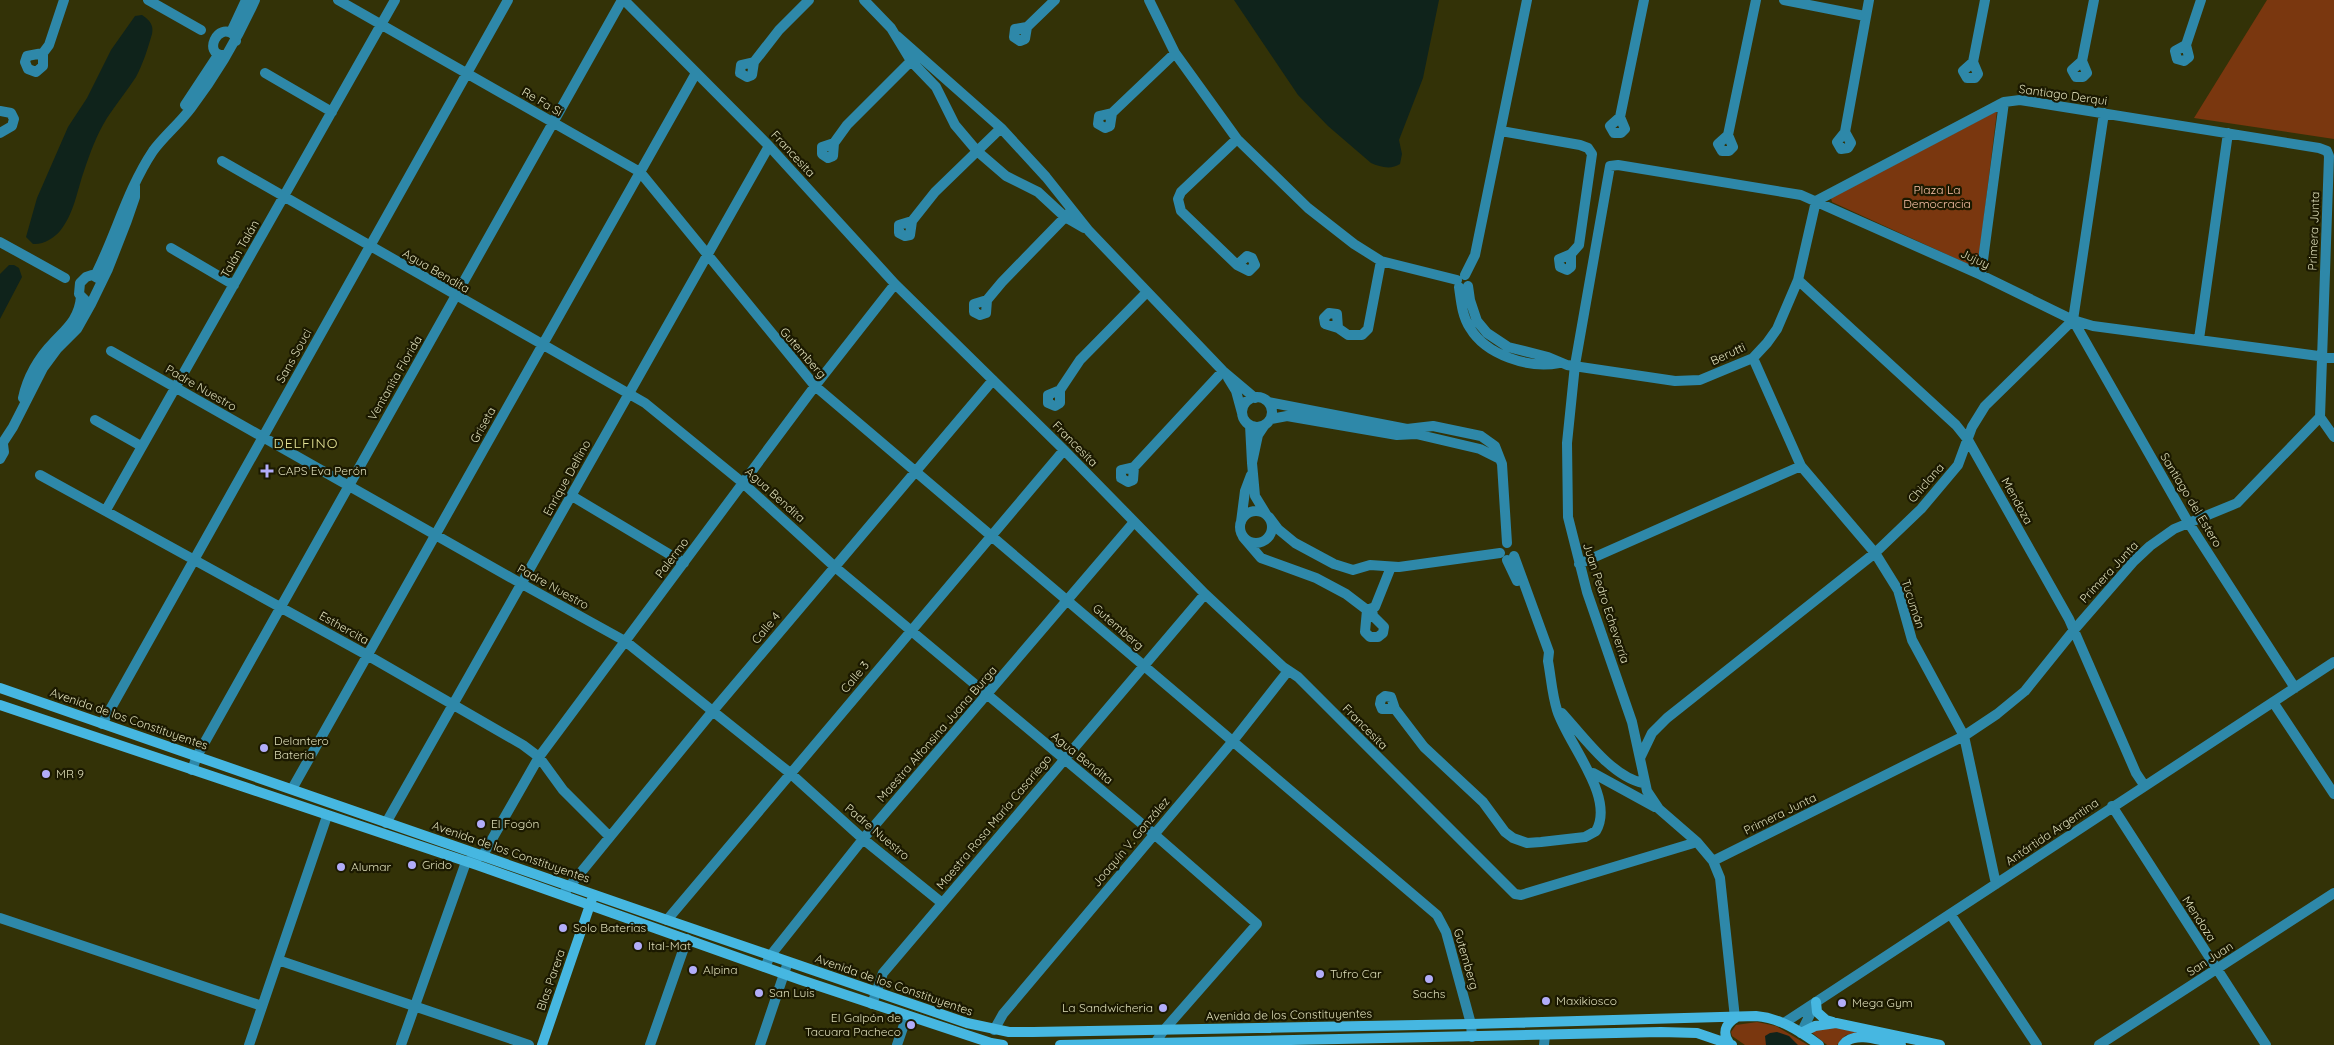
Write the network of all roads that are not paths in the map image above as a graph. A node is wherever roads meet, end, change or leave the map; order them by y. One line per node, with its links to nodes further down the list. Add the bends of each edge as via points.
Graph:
1 (64, 0): 29 (street)
2 (148, 0): 24 (street)
3 (246, 0): 25 (street)
4 (255, 0): 25 (street)
5 (338, 0): 22 (street, Re Fa Si)
6 (395, 0): 22 (street, Talán Talán)
7 (508, 0): 37 (street, Sans Souci)
8 (623, 0): 38 (street, Francesita); 45 (street, Ventanita Florida)
9 (809, 0): 34 (street, via 779,30)
10 (864, 0): 26 (street)
11 (1055, 0): 23 (street)
12 (1149, 0): 31 (street)
13 (1527, 0): 47 (street)
14 (1644, 0): 44 (street)
15 (1756, 0): 51 (street)
16 (1784, 0): 21 (street)
17 (1868, 0): 21 (street)
18 (1986, 0): 35 (street)
19 (2094, 0): 33 (street)
20 (2201, 0): 27 (street)
21 (1865, 16): 49 (street)
22 (381, 24): 37 (street, Re Fa Si); 41 (street, Talán Talán)
23 (1028, 26)
24 (201, 30): 25 (street); 28 (street)
25 (230, 35): 28 (street); 28 (street, via 215,38)
26 (898, 36): 30 (street); 32 (street)
27 (2186, 44)
28 (219, 52): 73 (street, via 190,110 153,152 127,197)
29 (43, 53)
30 (919, 53): 32 (street); 46 (street)
31 (1175, 53): 42 (street); 52 (street)
32 (911, 61): 53 (street, via 874,96); 55 (street, via 936,87 955,125)
33 (2082, 61)
34 (754, 62)
35 (1973, 62)
36 (265, 73): 41 (street)
37 (468, 73): 45 (street, Re Fa Si); 65 (street, Sans Souci)
38 (696, 73): 54 (street, Francesita); 59 (street, Griseta)
39 (2004, 102): 43 (street, Santiago Derqui, via 2020,100); 61 (street, Santiago Derqui); 71 (street)
40 (0, 111): 48 (street, via 11,113 14,120 12,126)
41 (332, 112): 60 (street, Talán Talán)
42 (1112, 113)
43 (2104, 113): 50 (street, Santiago Derqui); 83 (street)
44 (1620, 117)
45 (554, 123): 59 (street, Re Fa Si); 80 (street, Ventanita Florida)
46 (1001, 128): 55 (street); 62 (street, via 1046,177)
47 (1502, 131): 67 (street, via 1580,145 1592,154 1579,245); 75 (street, via 1474,255)
48 (0, 132)
49 (1845, 132)
50 (2228, 133): 56 (street, Santiago Derqui); 85 (street)
51 (1728, 135)
52 (1237, 139): 69 (street, via 1308,208); 70 (street, via 1180,192 1178,206)
53 (834, 143)
54 (769, 146): 68 (street, Enrique Delfino); 76 (street, Francesita)
55 (977, 151): 62 (street, via 1006,176 1038,192); 63 (street, via 935,192)
56 (2327, 151): 88 (street, Primera Junta)
57 (222, 161): 60 (street, Agua Bendita)
58 (1610, 166): 61 (street, Jujuy, via 1801,195); 91 (street, Juan Pedro Echeverría)
59 (640, 172): 68 (street, Re Fa Si); 86 (street, Griseta)
60 (284, 198): 65 (street, Agua Bendita); 77 (street, Talán Talán)
61 (1816, 201): 71 (street, Jujuy); 74 (street, Berutti)
62 (1068, 214): 78 (street); 82 (street)
63 (912, 222)
64 (0, 242): 72 (street)
65 (370, 247): 80 (street, Agua Bendita); 108 (street, Sans Souci)
66 (170, 248): 77 (street)
67 (1571, 254)
68 (706, 255): 94 (street, Gutemberg); 97 (street, Enrique Delfino)
69 (1381, 261): 75 (street); 84 (street, via 1368,329 1362,335 1353,336)
70 (1237, 265)
71 (1981, 275): 83 (street, Jujuy)
72 (66, 278): 73 (street); 79 (street)
73 (94, 279): 79 (street, via 80,283); 81 (street)
74 (1798, 280): 89 (street, Berutti, via 1777,329); 109 (street, Mendoza, via 1956,425)
75 (1462, 282): 91 (street, Berutti, via 1474,313 1487,333 1508,347)
76 (894, 284): 93 (street, Francesita); 94 (street, Palermo)
77 (234, 285): 95 (street, Talán Talán)
78 (1147, 292): 92 (street); 96 (street, via 1090,349)
79 (80, 296): 81 (street, via 85,300); 100 (street, via 80,307 72,324 36,366 23,395)
80 (456, 296): 86 (street, Agua Bendita); 120 (street, Ventanita Florida)
81 (93, 299): 100 (street, via 77,329 51,356)
82 (987, 300)
83 (2073, 320): 85 (street, Jujuy, via 2093,326); 109 (street, Chiclana, via 1986,406); 126 (street, Santiago del Estero)
84 (1338, 328)
85 (2199, 339): 88 (street, Jujuy)
86 (543, 344): 97 (street, Agua Bendita); 127 (street, Griseta)
87 (111, 351): 95 (street, Padre Nuestro)
88 (2322, 356): 90 (street, Jujuy); 102 (street, Primera Junta)
89 (1752, 358): 91 (street, Berutti, via 1723,372 1685,382); 115 (street, Tucumán)
90 (2334, 358)
91 (1576, 365): 135 (street, Juan Pedro Echeverría, via 1568,424 1567,478 1568,517)
92 (1223, 371): 98 (street); 101 (street, via 1236,392); 114 (street)
93 (993, 380): 112 (street, Francesita); 117 (street, Calle 4)
94 (814, 386): 117 (street, Gutemberg); 119 (street, Palermo)
95 (175, 388): 108 (street, Padre Nuestro); 111 (street, Talán Talán)
96 (1060, 390)
97 (629, 393): 119 (street, Agua Bendita); 121 (street, Enrique Delfino)
98 (1255, 398): 99 (street); 101 (street, via 1244,405)
99 (1268, 402): 104 (street, via 1272,410); 106 (street)
100 (22, 406): 110 (street)
101 (1242, 414): 105 (street)
102 (2320, 417): 107 (street); 126 (street, Primera Junta, via 2237,503)
103 (95, 420): 111 (street)
104 (1267, 422): 105 (street); 106 (street, via 1287,416 1397,435); 116 (street, via 1258,435)
105 (1250, 426): 116 (street)
106 (1411, 431): 130 (street, via 1433,426 1481,436 1495,446 1501,460)
107 (2334, 437)
108 (262, 438): 120 (street, Padre Nuestro); 133 (street, Sans Souci)
109 (1968, 440): 131 (street, Chiclana, via 1958,465 1948,478 1921,509); 143 (street, Mendoza)
110 (2, 446): 113 (street, via 4,452)
111 (141, 446): 122 (street, Talán Talán)
112 (1064, 450): 124 (street, Francesita); 128 (street, Calle 3)
113 (0, 460)
114 (1134, 466)
115 (1801, 466): 131 (street, Tucumán); 135 (street)
116 (1252, 467): 123 (street, via 1255,496); 125 (street)
117 (914, 472): 128 (street, Gutemberg); 136 (street, Calle 4)
118 (40, 475): 122 (street, Esthercita)
119 (743, 483): 134 (street, Palermo); 136 (street, Agua Bendita)
120 (349, 485): 127 (street, Padre Nuestro); 141 (street, Ventanita Florida)
121 (572, 496): 134 (street); 138 (street, Enrique Delfino)
122 (106, 510): 133 (street, Esthercita)
123 (1267, 516): 125 (street, via 1251,512); 129 (street, via 1272,527 1266,540 1252,543); 137 (street, via 1295,543 1344,568)
124 (1134, 522): 139 (street, Francesita); 140 (street, Maestra Alfonsina Juana Burga)
125 (1241, 522): 129 (street)
126 (2188, 522): 143 (street, Primera Junta, via 2164,536 2134,561); 150 (street, Santiago del Estero)
127 (435, 535): 138 (street, Padre Nuestro); 145 (street, Griseta)
128 (990, 537): 140 (street, Gutemberg); 142 (street, Calle 3)
129 (1243, 537): 137 (street, via 1260,558 1316,578 1370,610)
130 (1507, 543): 132 (street, via 1500,548); 132 (street, via 1514,546)
131 (1875, 552): 161 (street, Tucumán, via 1898,590 1912,640); 166 (street, Chiclana, via 1672,713 1652,734)
132 (1507, 556): 137 (street); 155 (street, via 1548,661)
133 (194, 559): 141 (street, Esthercita); 159 (street, Sans Souci)
134 (684, 563): 144 (street, Palermo)
135 (1578, 564): 166 (street, Juan Pedro Echeverría, via 1632,722)
136 (835, 567): 142 (street, Agua Bendita); 158 (street, Calle 4)
137 (1392, 567)
138 (522, 584): 144 (street, Padre Nuestro); 154 (street, Enrique Delfino)
139 (1205, 594): 147 (street, Maestra Rosa María Casariego); 148 (street, Francesita)
140 (1068, 600): 147 (street, Gutemberg); 151 (street, Maestra Alfonsina Juana Burga)
141 (280, 607): 145 (street, Esthercita); 164 (street, Ventanita Florida)
142 (911, 630): 151 (street, Agua Bendita); 170 (street, Calle 3)
143 (2074, 630): 161 (street, Primera Junta, via 2017,699); 173 (street, Mendoza)
144 (625, 640): 158 (street, Padre Nuestro); 165 (street, Palermo)
145 (367, 655): 154 (street, Esthercita); 174 (street, Griseta)
146 (2334, 662): 150 (street, Antártida Argentina)
147 (1144, 665): 162 (street, Gutemberg); 167 (street, Maestra Rosa María Casariego)
148 (1288, 671): 162 (street, Joaquín V. González); 183 (street, Francesita, via 1298,677 1519,896)
149 (0, 688): 156 (main road, Avenida de los Constituyentes)
150 (2295, 688): 152 (street, Antártida Argentina)
151 (986, 695): 167 (street, Agua Bendita); 182 (street, Maestra Alfonsina Juana Burga)
152 (2273, 702): 173 (street, Antártida Argentina); 175 (street)
153 (0, 704): 160 (main road, Avenida de los Constituyentes)
154 (453, 705): 165 (street, Esthercita, via 524,745); 179 (street, Enrique Delfino)
155 (1556, 706): 163 (street); 168 (street)
156 (64, 710): 159 (main road, Avenida de los Constituyentes); 160 (street)
157 (1395, 710): 171 (street, via 1424,747 1483,802 1505,832 1518,841 1585,837 1596,831 1600,824 1600,802)
158 (712, 712): 170 (street, Padre Nuestro); 181 (street, Calle 4)
159 (102, 724): 164 (main road, Avenida de los Constituyentes)
160 (58, 725): 169 (main road, Avenida de los Constituyentes)
161 (1964, 736): 185 (street, Primera Junta); 187 (street, Tucumán)
162 (1233, 741): 180 (street, Joaquín V. González); 213 (street, Gutemberg, via 1437,915 1446,932)
163 (1600, 754): 168 (street, via 1588,753); 171 (street, via 1602,766); 172 (street, via 1628,778)
164 (197, 756): 169 (street, Ventanita Florida); 174 (main road, Avenida de los Constituyentes)
165 (539, 757): 181 (street, Esthercita, via 563,790); 184 (street, Palermo)
166 (1640, 759): 172 (street, Juan Pedro Echeverría)
167 (1063, 760): 180 (street, Agua Bendita); 192 (street, Maestra Rosa María Casariego)
168 (1583, 762): 171 (street)
169 (192, 770): 178 (main road, Avenida de los Constituyentes)
170 (790, 773): 182 (street, Padre Nuestro); 196 (street, Calle 3)
171 (1591, 773): 177 (street)
172 (1643, 783): 177 (street, Juan Pedro Echeverría)
173 (2144, 785): 176 (street, Antártida Argentina)
174 (292, 789): 179 (main road, Avenida de los Constituyentes)
175 (2334, 794)
176 (2112, 806): 187 (street, Antártida Argentina); 202 (street, Mendoza)
177 (1659, 809): 183 (street, Juan Pedro Echeverría)
178 (326, 816): 186 (main road, Avenida de los Constituyentes); 199 (street)
179 (386, 822): 184 (main road, Avenida de los Constituyentes)
180 (1154, 834): 214 (street, Joaquín V. González, via 1003,1014); 215 (street, Agua Bendita, via 1257,924)
181 (609, 836): 188 (street, Calle 4)
182 (864, 838): 192 (street, Padre Nuestro); 198 (street, Maestra Alfonsina Juana Burga)
183 (1697, 842): 185 (street, Juan Pedro Echeverría)
184 (483, 855): 186 (street); 188 (main road, Avenida de los Constituyentes)
185 (1713, 861): 210 (street, Juan Pedro Echeverría, via 1722,885)
186 (466, 862): 191 (main road, Avenida de los Constituyentes); 207 (street)
187 (1996, 884): 194 (street, Antártida Argentina)
188 (568, 885): 190 (main road, Avenida de los Constituyentes); 191 (street, Calle 4)
189 (2334, 893): 202 (street, San Juan)
190 (593, 894): 193 (main road, Blas Parera); 196 (main road, Avenida de los Constituyentes)
191 (562, 896): 193 (main road, Avenida de los Constituyentes)
192 (942, 903): 204 (street, Maestra Rosa María Casariego, via 884,973)
193 (589, 905): 197 (main road, Avenida de los Constituyentes); 225 (main road, Blas Parera)
194 (1951, 914): 205 (street, Antártida Argentina); 235 (street)
195 (0, 918): 208 (street)
196 (666, 920): 198 (main road, Avenida de los Constituyentes)
197 (686, 939): 201 (main road, Avenida de los Constituyentes); 226 (street)
198 (770, 956): 200 (main road, Avenida de los Constituyentes); 201 (street, Maestra Alfonsina Juana Burga)
199 (278, 960): 207 (street); 208 (street)
200 (788, 962): 203 (street); 204 (main road, Avenida de los Constituyentes)
201 (765, 967): 203 (main road, Avenida de los Constituyentes)
202 (2217, 970): 236 (street, San Juan); 237 (street, Mendoza)
203 (784, 974): 206 (main road, Avenida de los Constituyentes); 227 (street)
204 (875, 992): 206 (street, Maestra Rosa María Casariego); 214 (main road, Avenida de los Constituyentes)
205 (1816, 1002): 211 (street, Antártida Argentina); 212 (main road, via 1817,1012); 216 (street)
206 (872, 1004): 209 (main road, Avenida de los Constituyentes)
207 (414, 1005): 223 (street); 224 (street)
208 (262, 1006): 222 (street)
209 (907, 1016): 228 (street); 229 (main road, Avenida de los Constituyentes, via 991,1044)
210 (1735, 1018): 211 (main road, Avenida de los Constituyentes, via 1769,1017); 213 (main road, Avenida de los Constituyentes); 221 (main road, via 1728,1023 1725,1033)
211 (1784, 1023): 216 (main road, Avenida de los Constituyentes)
212 (1836, 1023): 216 (main road, via 1815,1026); 234 (main road)
213 (1471, 1024): 215 (main road, Avenida de los Constituyentes); 217 (street, Gutemberg)
214 (994, 1030): 215 (main road, Avenida de los Constituyentes)
215 (1164, 1030): 220 (street)
216 (1801, 1033): 231 (main road, Avenida de los Constituyentes)
217 (1472, 1037): 218 (main road, Avenida de los Constituyentes); 219 (main road, Avenida de los Constituyentes)
218 (1545, 1040): 221 (main road, Avenida de los Constituyentes, via 1686,1032)
219 (1326, 1043): 220 (main road, Avenida de los Constituyentes)
220 (1157, 1044): 230 (main road, Avenida de los Constituyentes)
221 (1730, 1044)
222 (249, 1045)
223 (400, 1045)
224 (529, 1045)
225 (542, 1045)
226 (650, 1045)
227 (760, 1045)
228 (897, 1045)
229 (1003, 1045)
230 (1060, 1045)
231 (1818, 1045)
232 (1843, 1045): 233 (main road, via 1850,1038 1859,1037)
233 (1901, 1045)
234 (1940, 1045)
235 (2036, 1045)
236 (2099, 1045)
237 (2266, 1045)

